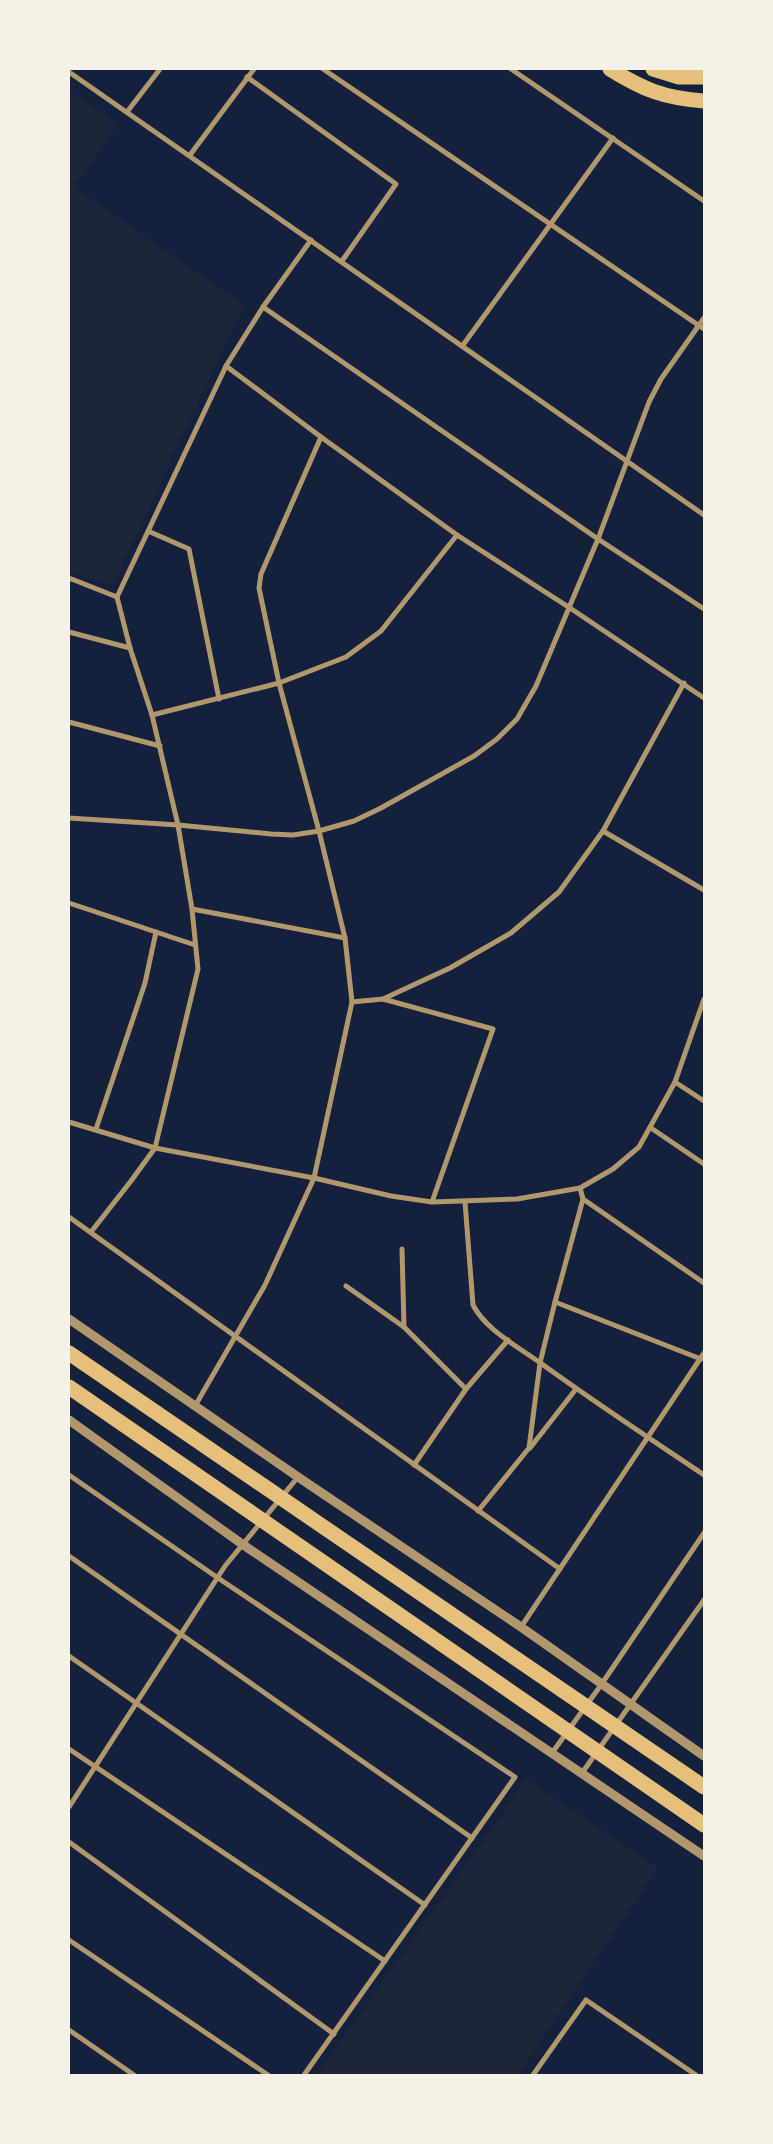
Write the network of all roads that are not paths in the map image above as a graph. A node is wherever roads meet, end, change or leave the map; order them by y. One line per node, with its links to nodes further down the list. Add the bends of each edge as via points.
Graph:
1 (160, 69): 11 (street)
2 (254, 69): 9 (street)
3 (324, 69): 15 (street)
4 (511, 69): 12 (street)
5 (610, 69): 10 (highway, via 647,91 683,100)
6 (653, 69): 8 (highway, via 679,77)
7 (69, 72): 11 (street)
8 (704, 76)
9 (247, 78): 13 (street); 17 (street, via 396,184)
10 (704, 101)
11 (127, 112): 13 (street)
12 (613, 138): 14 (street); 15 (street)
13 (190, 155): 16 (street)
14 (704, 201)
15 (551, 224): 20 (street); 21 (street)
16 (312, 240): 17 (street); 18 (street)
17 (342, 261): 21 (street)
18 (263, 307): 22 (street); 28 (street)
19 (704, 318): 20 (street)
20 (702, 327): 24 (street, via 661,379)
21 (463, 345): 24 (street)
22 (226, 366): 23 (street); 26 (street)
23 (321, 437): 27 (street); 35 (street, via 261,574 259,588)
24 (627, 460): 25 (street); 28 (street)
25 (704, 515)
26 (148, 531): 30 (street); 37 (street, via 189,549)
27 (457, 535): 31 (street); 35 (street, via 381,631 346,657)
28 (598, 539): 31 (street); 32 (street)
29 (69, 578): 30 (street)
30 (117, 597): 34 (street)
31 (570, 608): 36 (street); 44 (street, via 536,686 517,719 497,739 474,756 381,808 354,821)
32 (704, 609)
33 (69, 632): 34 (street)
34 (130, 648): 39 (street)
35 (279, 683): 37 (street); 44 (street)
36 (684, 683): 38 (street); 45 (street)
37 (219, 698): 39 (street)
38 (704, 698)
39 (152, 715): 41 (street)
40 (69, 722): 41 (street)
41 (160, 746): 43 (street)
42 (69, 818): 43 (street)
43 (178, 825): 44 (street, via 293,835); 48 (street)
44 (319, 831): 50 (street)
45 (603, 831): 46 (street); 52 (street, via 559,892 511,933 450,968)
46 (704, 890)
47 (69, 903): 49 (street)
48 (192, 909): 50 (street); 51 (street)
49 (156, 932): 51 (street); 59 (street, via 145,983)
50 (344, 938): 54 (street)
51 (195, 945): 60 (street, via 198,968)
52 (383, 999): 54 (street); 65 (street, via 494,1029)
53 (704, 999): 55 (street)
54 (352, 1002): 62 (street)
55 (675, 1082): 56 (street); 58 (street)
56 (704, 1101)
57 (69, 1122): 59 (street)
58 (651, 1128): 61 (street); 63 (street, via 639,1147 613,1169)
59 (96, 1129): 60 (street)
60 (154, 1148): 62 (street); 68 (street)
61 (704, 1164)
62 (314, 1178): 65 (street); 75 (street, via 265,1285)
63 (580, 1188): 64 (street); 66 (street, via 517,1199)
64 (582, 1200): 70 (street); 72 (street)
65 (432, 1202): 66 (street)
66 (464, 1202): 76 (street, via 473,1304 479,1316)
67 (69, 1217): 68 (street)
68 (91, 1232): 75 (street)
69 (402, 1249): 74 (street)
70 (704, 1283)
71 (346, 1286): 74 (street)
72 (554, 1302): 79 (street); 80 (street)
73 (69, 1319): 84 (street)
74 (404, 1327): 82 (street)
75 (235, 1337): 84 (street); 88 (street)
76 (508, 1340): 80 (street); 82 (street)
77 (69, 1353): 110 (highway)
78 (704, 1353): 79 (street)
79 (701, 1359): 86 (street)
80 (540, 1363): 83 (street); 87 (street)
81 (69, 1387): 112 (highway)
82 (466, 1389): 88 (street)
83 (576, 1390): 86 (street); 87 (street)
84 (195, 1406): 91 (street)
85 (69, 1420): 94 (street)
86 (648, 1438): 90 (street); 96 (street)
87 (530, 1448): 92 (street)
88 (414, 1464): 92 (street)
89 (69, 1475): 97 (street)
90 (704, 1475)
91 (298, 1477): 94 (street); 99 (street)
92 (478, 1511): 96 (street)
93 (704, 1533): 102 (street)
94 (242, 1544): 97 (street); 106 (street)
95 (69, 1556): 100 (street)
96 (560, 1569): 99 (street)
97 (218, 1578): 100 (street); 113 (street, via 515,1777)
98 (704, 1600): 104 (street)
99 (521, 1627): 102 (street)
100 (181, 1634): 103 (street); 113 (street)
101 (69, 1656): 103 (street)
102 (601, 1685): 104 (street); 106 (street)
103 (137, 1702): 108 (street); 116 (street)
104 (630, 1704): 107 (street); 109 (street)
105 (69, 1749): 108 (street)
106 (552, 1753): 109 (street)
107 (704, 1756)
108 (94, 1767): 111 (street); 118 (street)
109 (582, 1773): 115 (street)
110 (704, 1786)
111 (69, 1807)
112 (704, 1825)
113 (472, 1838): 116 (street)
114 (69, 1842): 120 (street)
115 (704, 1856)
116 (425, 1905): 118 (street)
117 (69, 1940): 122 (street)
118 (385, 1961): 120 (street)
119 (69, 2030): 121 (street)
120 (334, 2034): 123 (street)
121 (134, 2075)
122 (268, 2075)
123 (304, 2075)
124 (533, 2075): 125 (street, via 586,2000)
125 (696, 2075)

